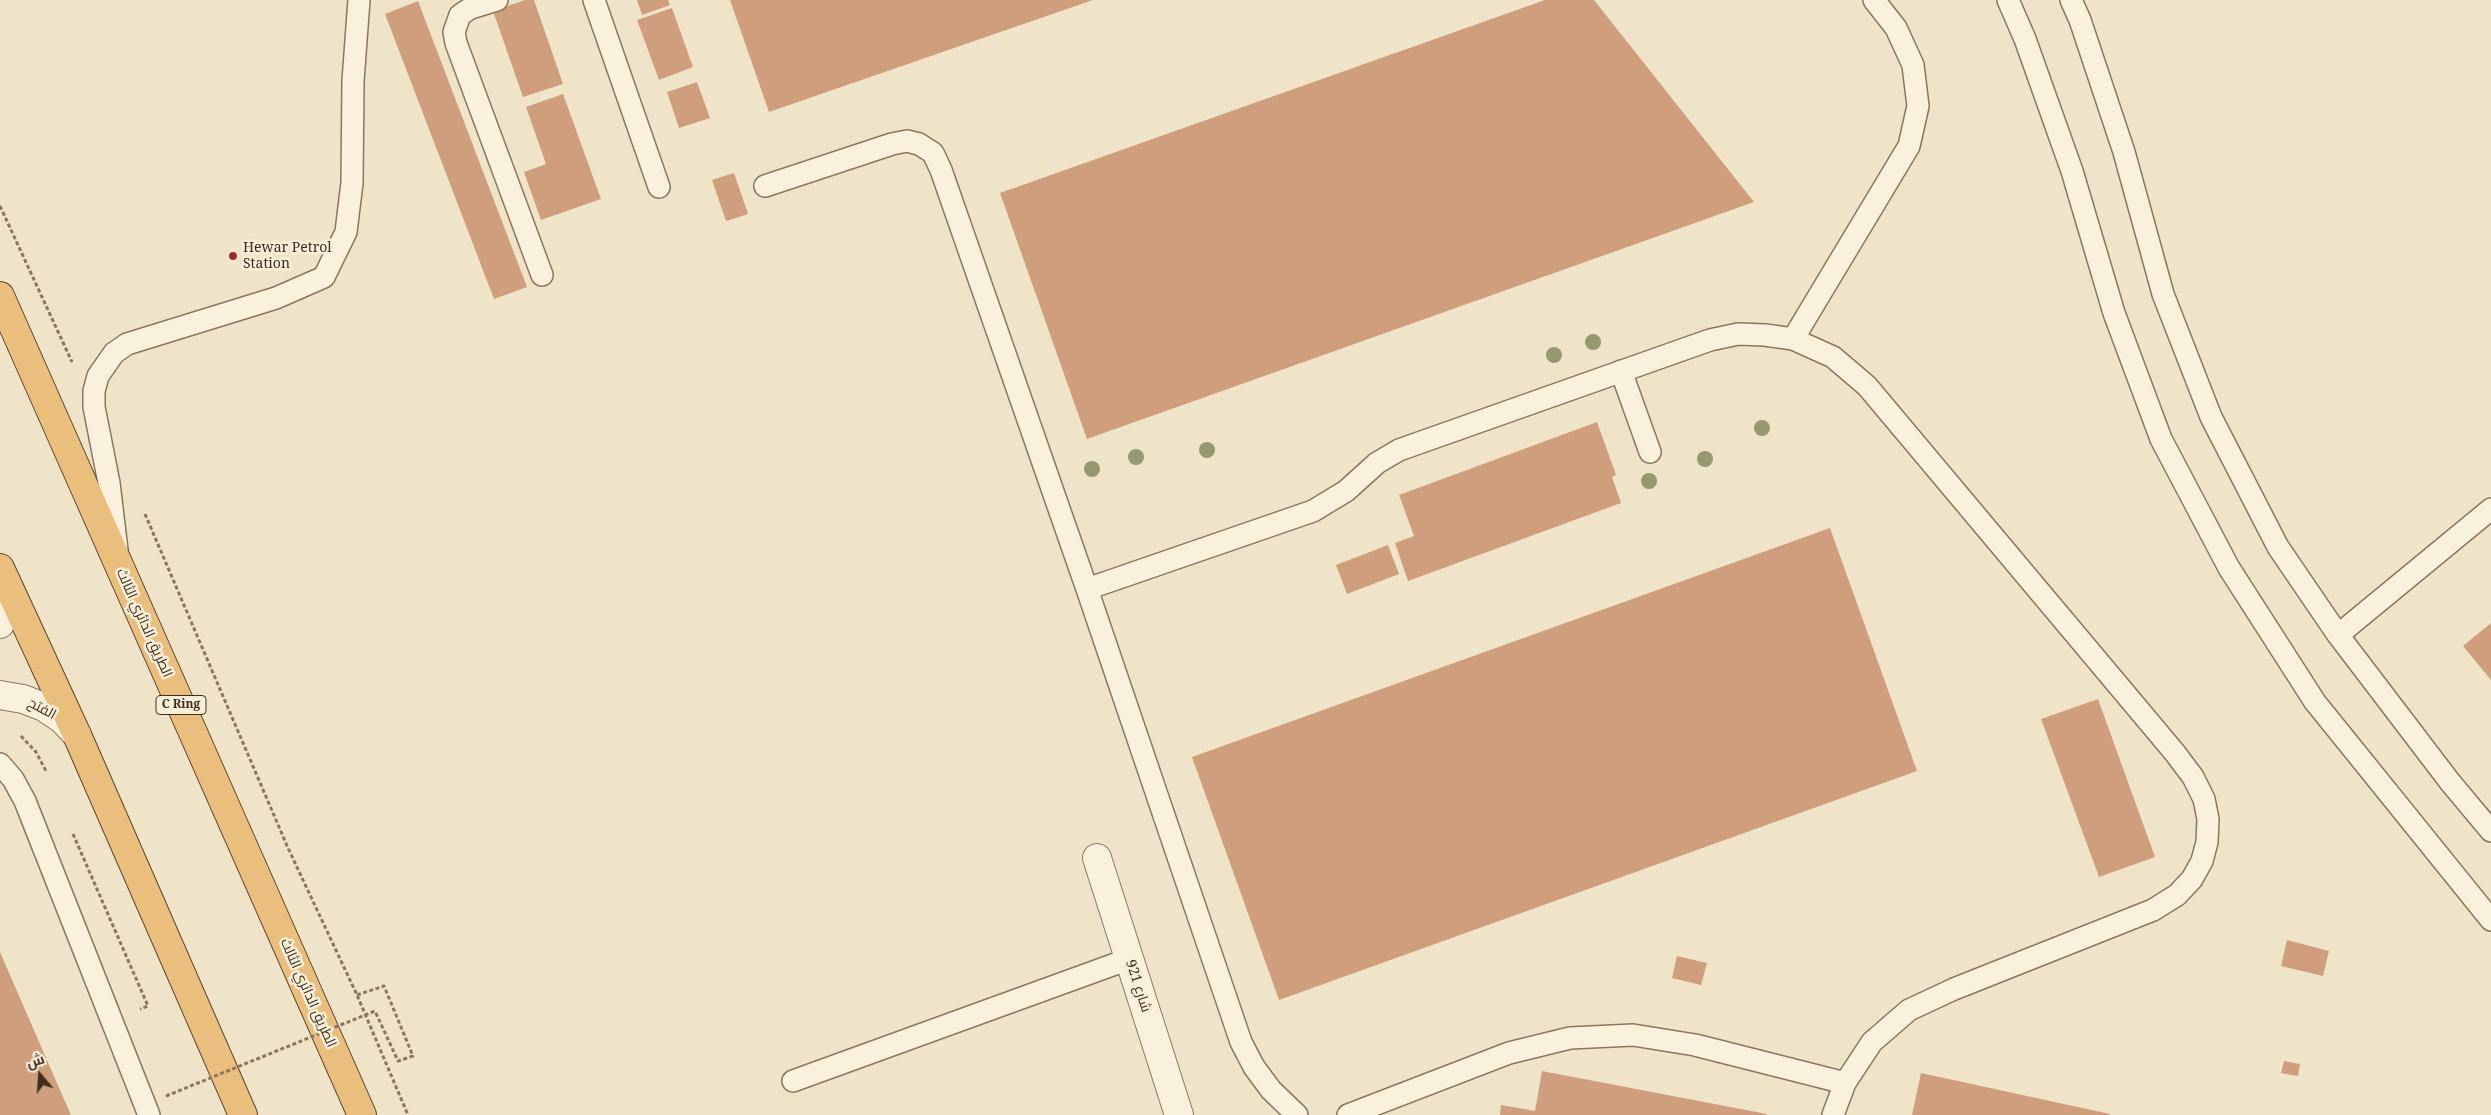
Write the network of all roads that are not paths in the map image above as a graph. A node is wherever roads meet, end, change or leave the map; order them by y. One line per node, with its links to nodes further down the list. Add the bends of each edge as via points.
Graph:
1 (358, 0): 15 (lane, via 352,183 346,232 324,277 276,298 127,344 114,353 98,376 94,407 109,483)
2 (497, 0): 9 (lane, via 470,8 460,15 455,37)
3 (594, 0): 8 (lane)
4 (1874, 0): 11 (lane, via 1896,28 1913,65 1918,106 1909,146)
5 (2008, 0): 25 (lane, via 2072,171 2114,313 2165,448 2229,568 2315,702)
6 (2071, 0): 19 (lane, via 2124,152 2162,294 2211,417 2278,547)
7 (766, 186): 17 (lane, via 907,141 933,153)
8 (659, 188)
9 (542, 275)
10 (0, 296): 15 (highway, الطريق الدائري الثالث / C Ring)
11 (1793, 339): 12 (lane, via 1738,334); 28 (lane, via 1833,357 1867,386 2175,753 2204,799 2208,819 2208,842 2202,861 2192,879 2177,895 2153,910 1909,1010 1872,1042)
12 (1621, 371): 13 (lane); 17 (lane, via 1399,450 1377,462 1346,491 1313,511)
13 (1650, 452)
14 (2491, 509): 19 (lane)
15 (118, 562): 31 (highway, الطريق الدائري الثالث / C Ring)
16 (3, 575): 18 (street, via 4,608); 21 (highway)
17 (1087, 590): 33 (lane, via 1240,1042 1271,1090)
18 (0, 624)
19 (2338, 634): 23 (lane)
20 (0, 695): 21 (street, الفتح, via 44,707)
21 (77, 735): 30 (highway)
22 (0, 764): 29 (lane, via 25,801)
23 (2491, 831)
24 (1097, 858): 26 (street, شارع 921)
25 (2491, 920)
26 (1129, 959): 27 (lane); 32 (street, شارع 921)
27 (793, 1081)
28 (1845, 1083): 34 (lane, via 1695,1045 1633,1035 1570,1038 1509,1053); 35 (lane)
29 (149, 1115)
30 (243, 1115)
31 (362, 1115)
32 (1179, 1115)
33 (1297, 1115)
34 (1348, 1115)
35 (1833, 1115)

